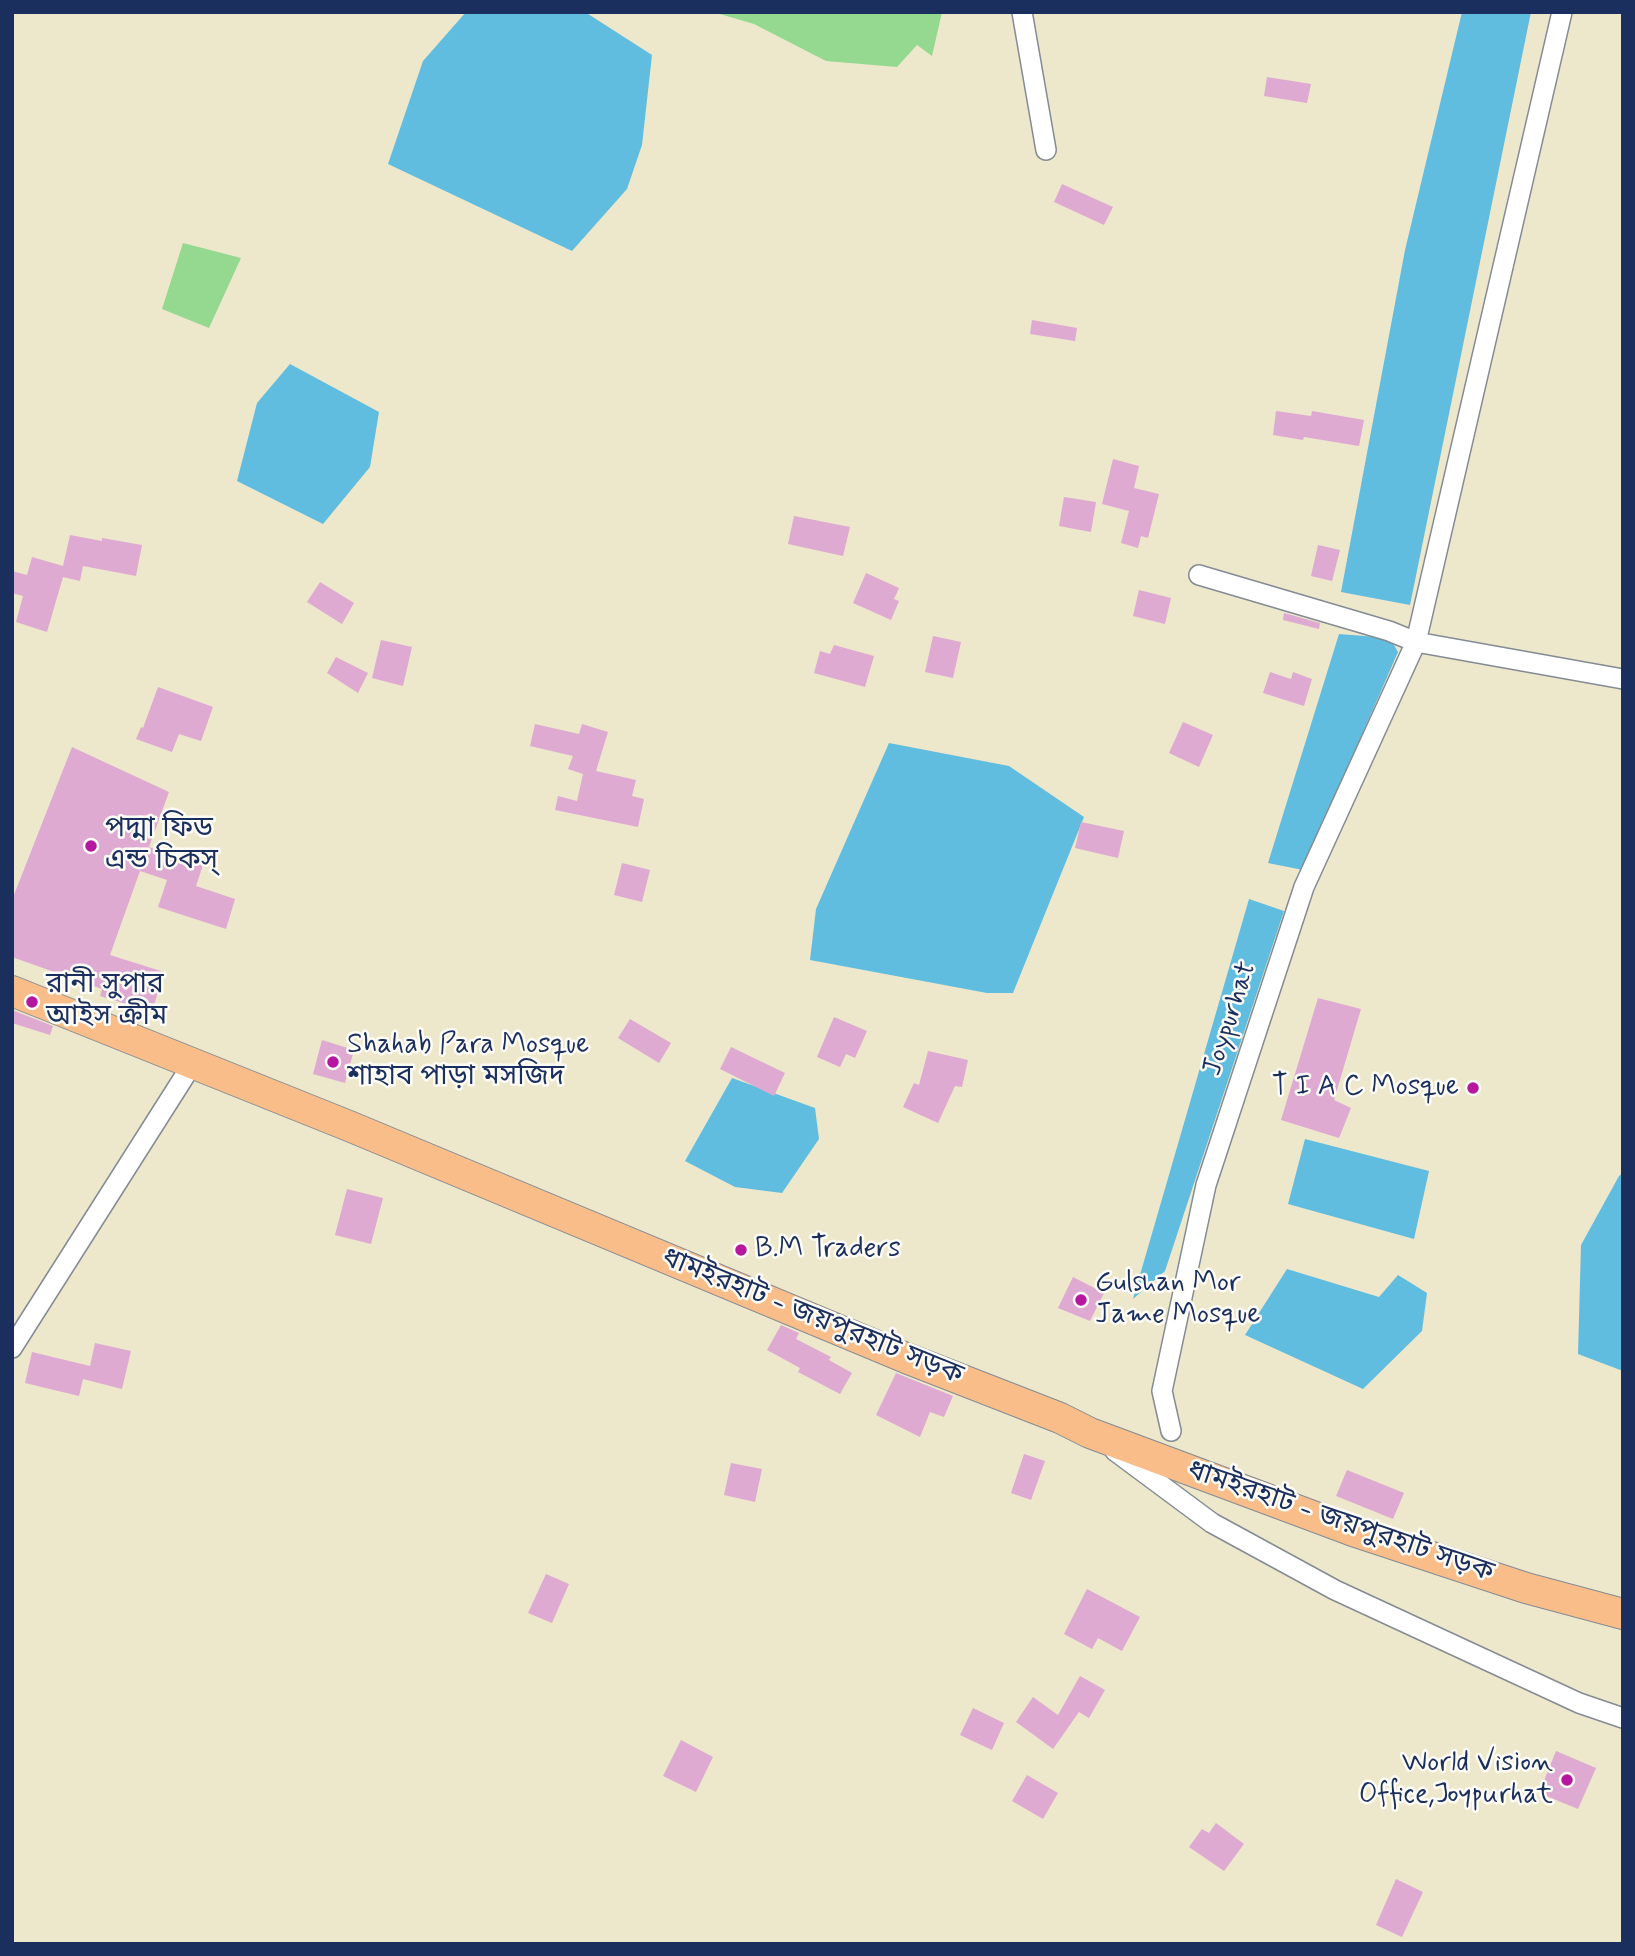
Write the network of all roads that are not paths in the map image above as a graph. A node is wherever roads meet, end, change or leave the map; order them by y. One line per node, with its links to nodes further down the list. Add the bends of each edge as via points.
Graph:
1 (1022, 12): 3 (street)
2 (1562, 12): 5 (street, Joypurhat)
3 (1046, 150)
4 (1199, 575): 5 (street)
5 (1416, 642): 6 (street); 10 (street, Joypurhat, via 1304,887 1206,1185 1162,1391)
6 (1623, 679)
7 (12, 991): 8 (main road, ধামইরহাট - জয়পুরহাট সড়ক)
8 (192, 1063): 9 (street); 11 (main road, ধামইরহাট - জয়পুরহাট সড়ক)
9 (12, 1348)
10 (1171, 1431)
11 (1090, 1433): 12 (main road, ধামইরহাট - জয়পুরহাট সড়ক, via 1353,1531 1526,1588); 13 (street, via 1212,1524 1312,1578 1579,1703)
12 (1623, 1614)
13 (1623, 1718)

